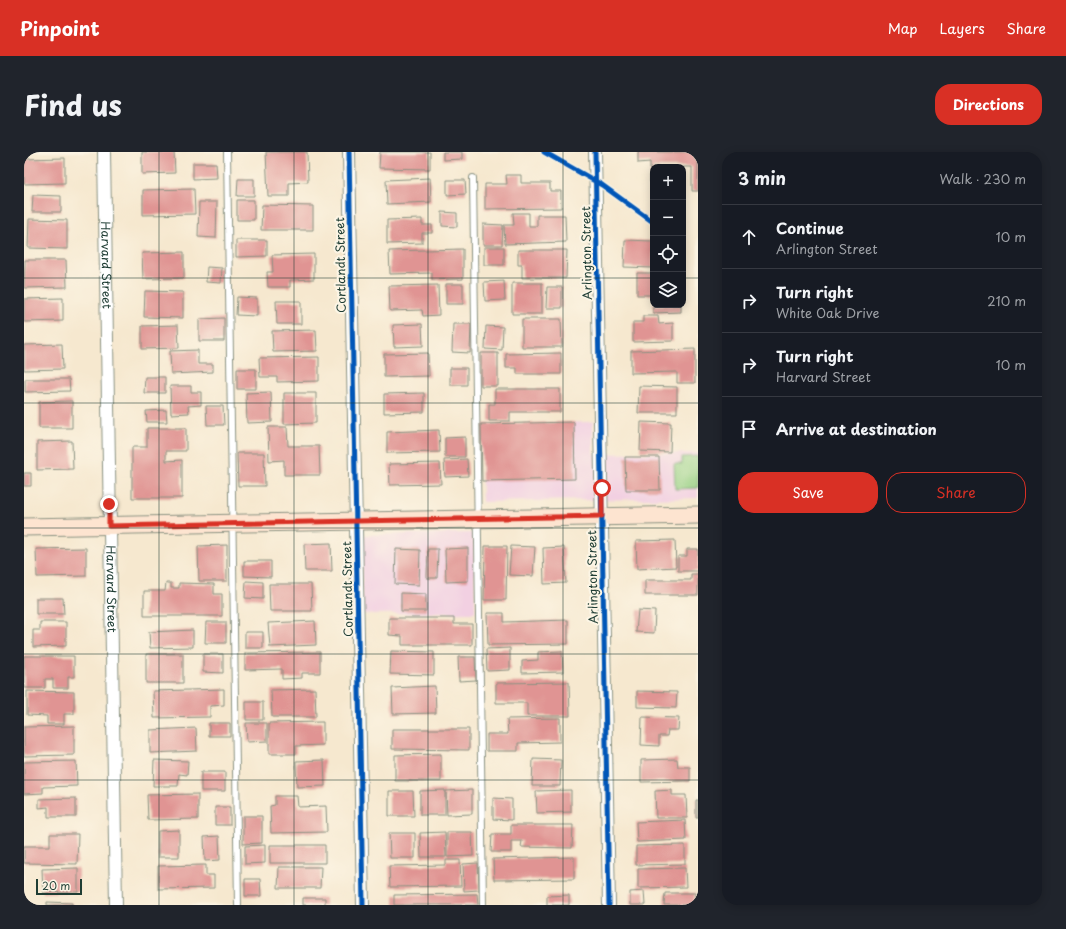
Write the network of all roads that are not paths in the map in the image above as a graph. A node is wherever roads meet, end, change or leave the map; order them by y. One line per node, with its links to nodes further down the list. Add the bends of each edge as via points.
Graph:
1 (104, 152): 11 (street, Harvard Street)
2 (227, 152): 10 (lane)
3 (349, 152): 9 (street, Cortlandt Street)
4 (595, 152): 7 (street, Arlington Street)
5 (473, 178): 8 (lane)
6 (698, 515): 7 (main road)
7 (602, 516): 8 (main road); 17 (street, Arlington Street)
8 (478, 518): 9 (main road); 16 (lane)
9 (356, 520): 10 (main road); 15 (street, Cortlandt Street)
10 (234, 523): 11 (main road); 14 (lane)
11 (109, 526): 12 (main road); 13 (street, Harvard Street)
12 (24, 527)
13 (116, 905)
14 (238, 905)
15 (363, 905)
16 (483, 905)
17 (609, 905)

